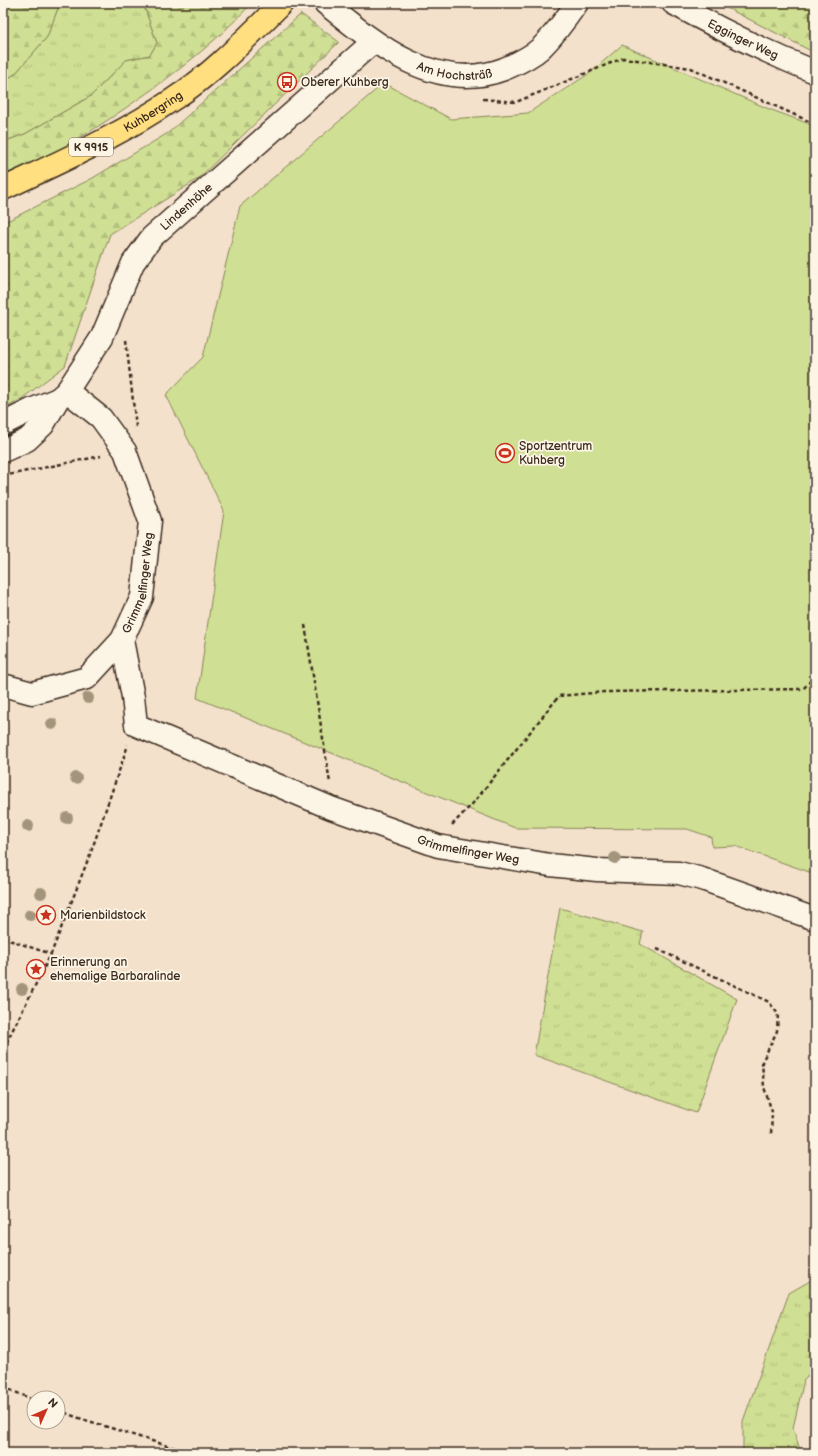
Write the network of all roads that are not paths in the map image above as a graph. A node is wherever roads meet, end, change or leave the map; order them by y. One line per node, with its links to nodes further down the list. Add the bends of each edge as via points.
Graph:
1 (282, 3): 7 (main road, Kuhbergring / K 9915, via 220,63 176,98 107,140)
2 (324, 3): 5 (street, Am Hochsträß, via 346,21)
3 (578, 3): 5 (street, Am Hochsträß, via 540,49 516,64 488,75 453,76 414,65)
4 (672, 3): 6 (street, Egginger Weg, via 720,30)
5 (368, 46): 8 (street, Lindenhöhe, via 152,238 133,263 102,337)
6 (815, 72)
7 (3, 189)
8 (63, 395): 9 (street); 10 (street, Lindenhöhe, via 43,426 27,440); 11 (street, Grimmelfinger Weg, via 101,418 125,451 150,521 142,597)
9 (3, 424)
10 (3, 451)
11 (122, 640): 12 (street, Grimmelfinger Weg, via 87,678 32,693); 13 (street, Grimmelfinger Weg, via 136,725 331,808 438,846 550,865 597,870 679,873)
12 (3, 685)
13 (815, 918)

